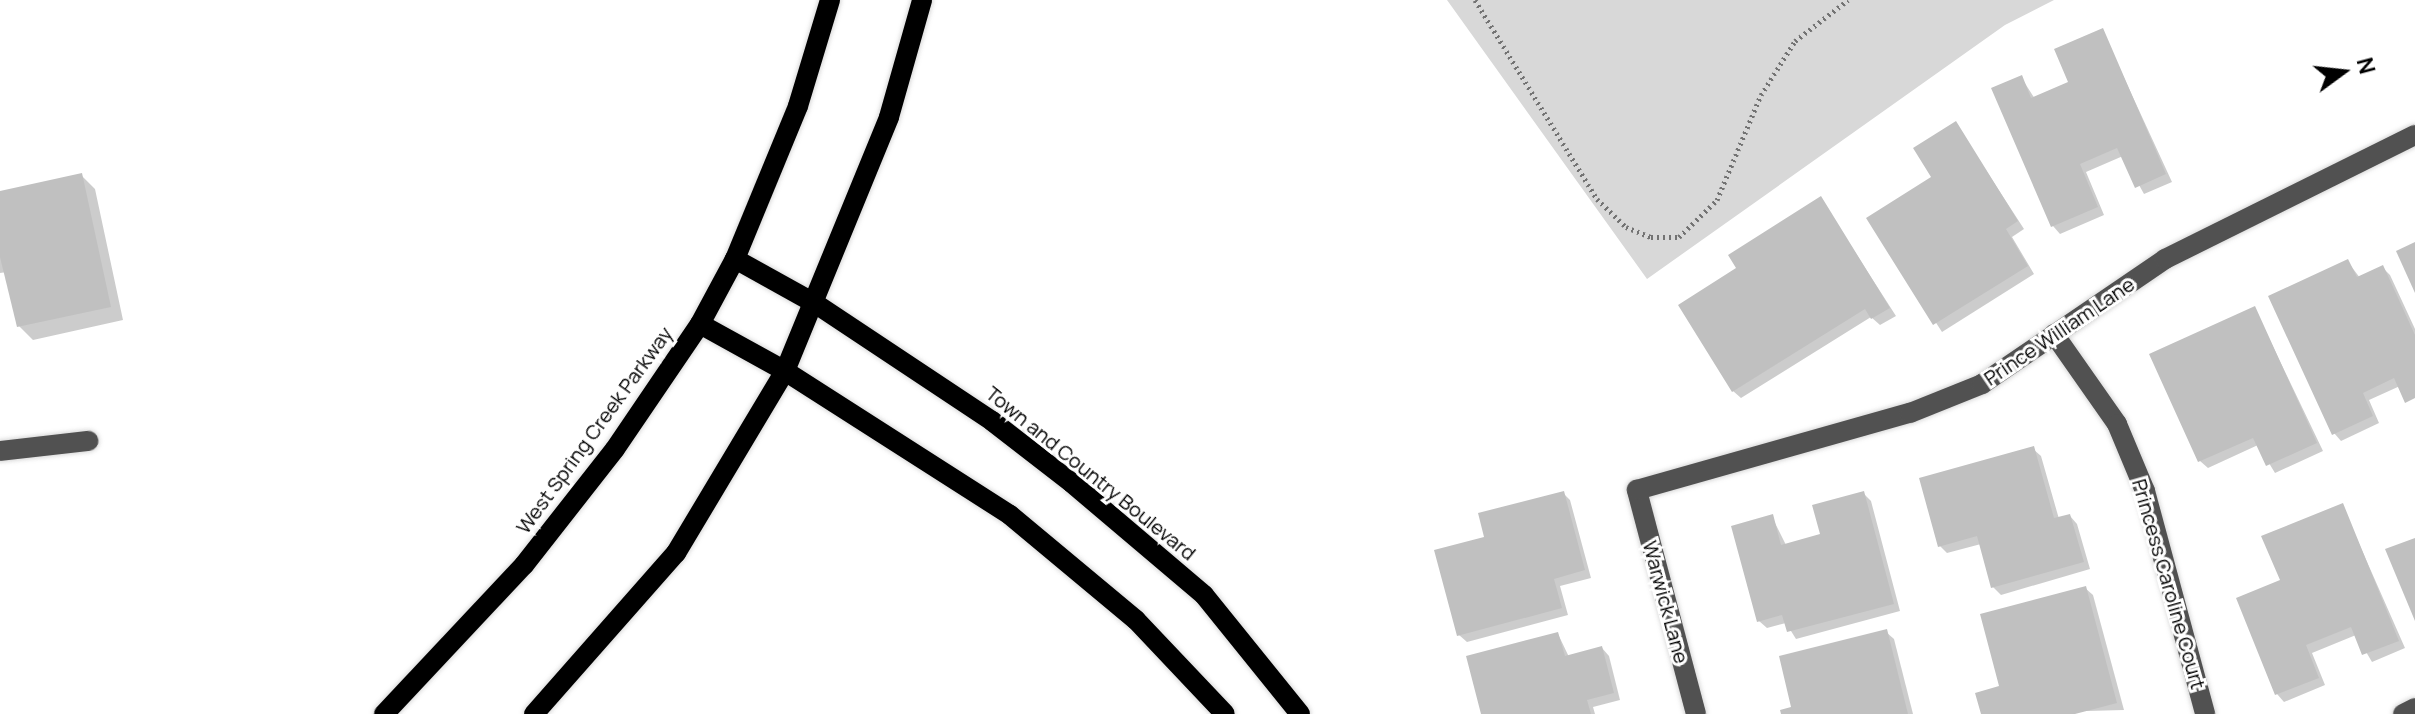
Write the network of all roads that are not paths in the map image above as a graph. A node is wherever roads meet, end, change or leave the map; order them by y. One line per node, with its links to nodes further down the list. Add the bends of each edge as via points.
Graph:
1 (830, 0): 4 (main road, West Spring Creek Parkway, via 798,106)
2 (922, 0): 5 (main road, via 889,117)
3 (2415, 135): 7 (street, Prince William Lane, via 2165,259)
4 (735, 259): 5 (main road, Town and Country Boulevard); 6 (main road, West Spring Creek Parkway)
5 (816, 304): 8 (main road); 16 (main road, Town and Country Boulevard, via 992,421 1204,595)
6 (700, 324): 8 (main road); 13 (main road, West Spring Creek Parkway, via 615,449 524,565)
7 (2054, 334): 11 (street, Prince William Lane, via 1982,384 1910,413); 18 (street, Princess Caroline Court, via 2117,424 2145,491)
8 (785, 371): 14 (main road, via 676,553); 15 (main road, via 1010,515 1136,620)
9 (88, 441): 10 (street)
10 (0, 451)
11 (1637, 490): 17 (street, Warwick Lane)
12 (2415, 708): 19 (street)
13 (384, 714)
14 (534, 714)
15 (1225, 714)
16 (1300, 714)
17 (1696, 714)
18 (2205, 714)
19 (2403, 714)

